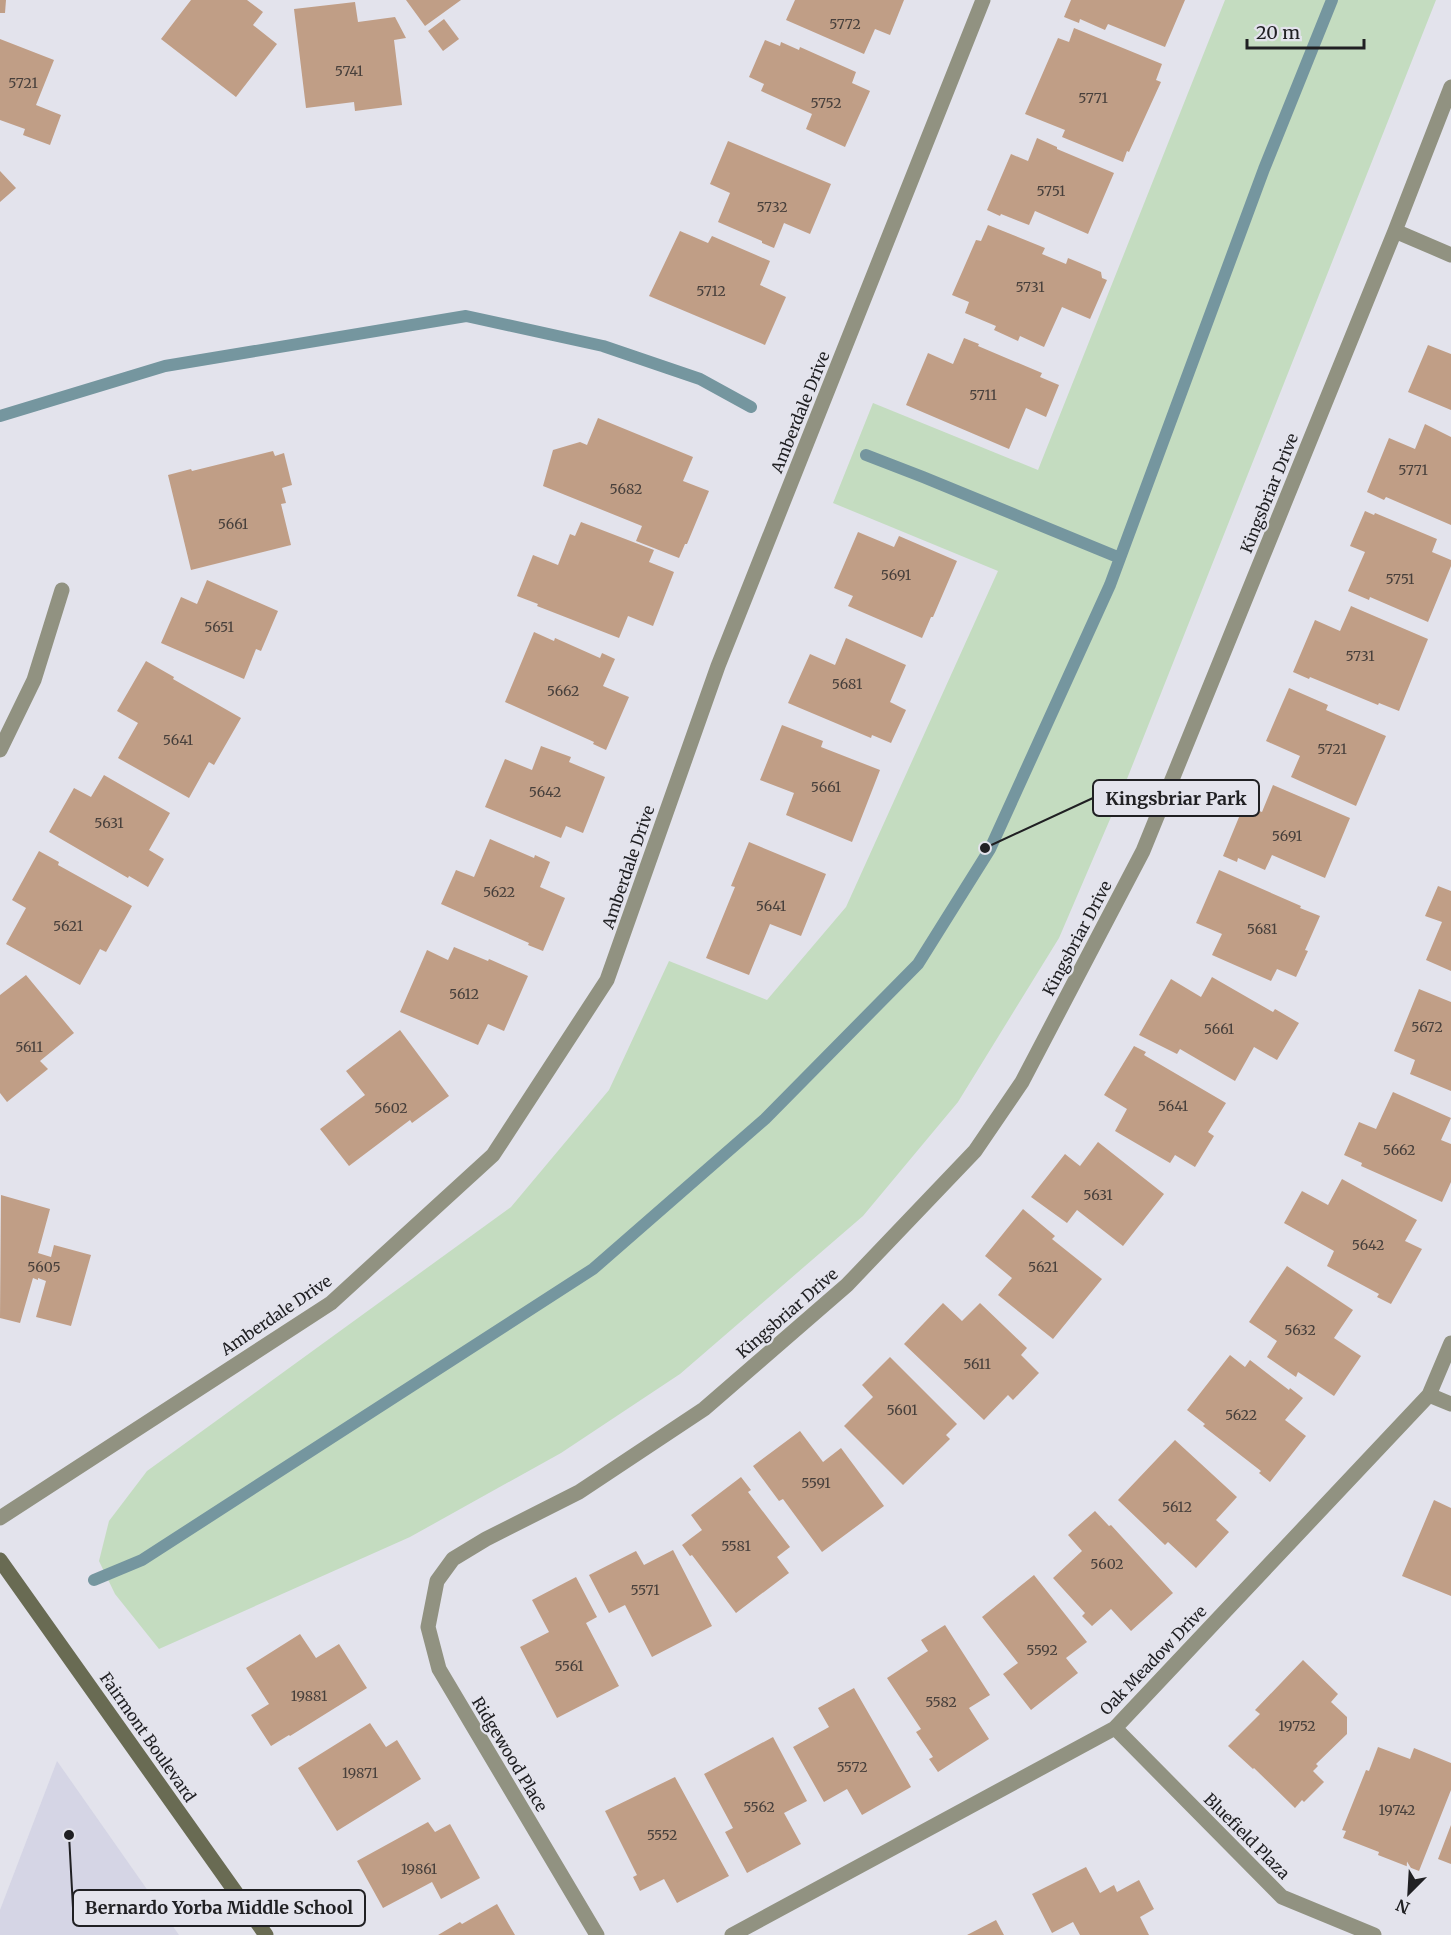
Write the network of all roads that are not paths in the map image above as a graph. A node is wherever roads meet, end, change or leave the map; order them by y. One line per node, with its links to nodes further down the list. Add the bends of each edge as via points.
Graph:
1 (983, 0): 10 (street, Amberdale Drive, via 718,666 607,980 493,1155 331,1303)
2 (1451, 87): 3 (street, Kingsbriar Drive)
3 (1395, 231): 4 (street); 12 (street, Kingsbriar Drive, via 1143,850 1022,1082 975,1151 847,1285 704,1409 579,1492 453,1559)
4 (1451, 255)
5 (62, 590): 6 (street, via 34,680)
6 (0, 750)
7 (1451, 1343): 8 (street, Oak Meadow Drive)
8 (1429, 1395): 9 (street); 13 (street, Oak Meadow Drive)
9 (1451, 1404)
10 (0, 1518)
11 (0, 1560): 14 (main road, Fairmont Boulevard)
12 (437, 1581): 15 (street, Ridgewood Place, via 428,1627 439,1669)
13 (1116, 1728): 16 (street, Oak Meadow Drive); 17 (street, Bluefield Plaza, via 1282,1897)
14 (266, 1935)
15 (597, 1935)
16 (732, 1935)
17 (1374, 1935)

